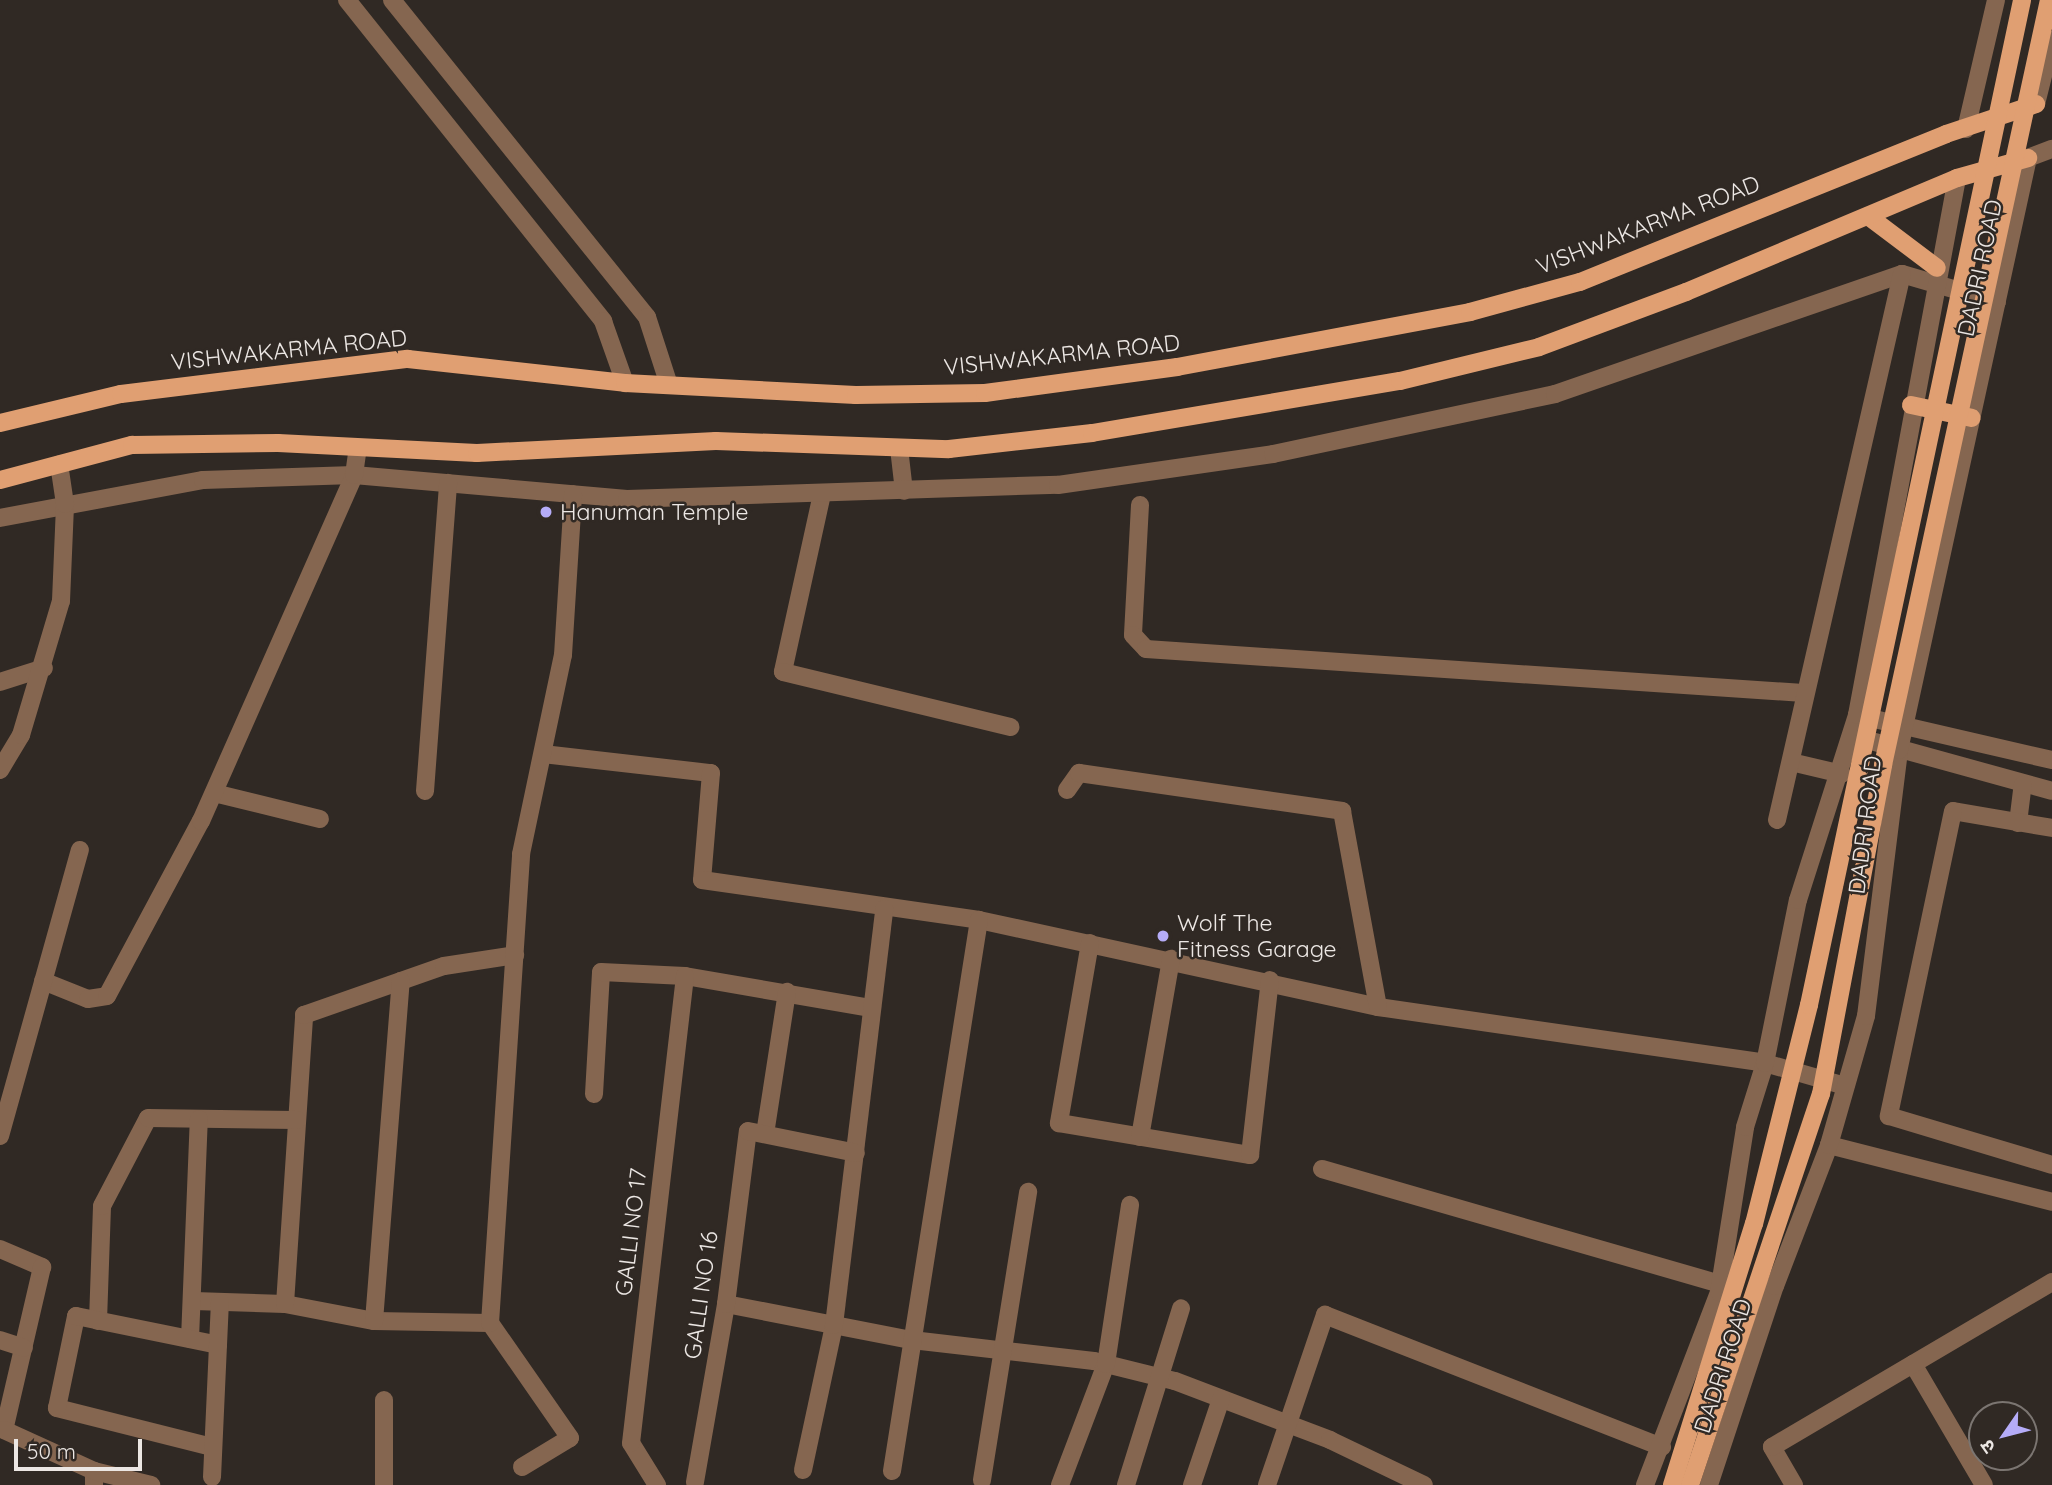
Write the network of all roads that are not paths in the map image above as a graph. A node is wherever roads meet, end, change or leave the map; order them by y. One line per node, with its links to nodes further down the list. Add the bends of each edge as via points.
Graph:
1 (347, 0): 16 (street, via 603,321)
2 (392, 0): 17 (street, via 647,317)
3 (1996, 0): 8 (street)
4 (2022, 0): 125 (main road, via 1808,1005 1754,1224)
5 (2049, 0): 126 (main road, via 1883,765 1821,1094)
6 (2052, 40): 7 (street)
7 (2044, 102): 8 (main road, VISHWAKARMA ROAD)
8 (1966, 129): 17 (main road, VISHWAKARMA ROAD, via 1580,282 1469,312 1178,368 985,393 856,395)
9 (2052, 149): 10 (street)
10 (2028, 158): 11 (main road); 15 (street, DADRI ROAD)
11 (1957, 178): 12 (main road); 14 (street, DADRI ROAD)
12 (1868, 216): 14 (main road); 21 (main road, via 1539,347 1400,381 1092,433 949,449)
13 (1902, 274): 14 (street); 27 (street, via 1555,394 1402,429 1273,454 1058,485); 35 (street)
14 (1935, 276): 15 (street); 18 (street, DADRI ROAD)
15 (1997, 302): 20 (street, DADRI ROAD)
16 (625, 383): 17 (main road, VISHWAKARMA ROAD); 19 (main road, VISHWAKARMA ROAD, via 408,359 121,394)
17 (669, 385)
18 (1911, 405): 20 (main road); 36 (street, DADRI ROAD)
19 (3, 418)
20 (1972, 418): 37 (street, DADRI ROAD)
21 (899, 447): 22 (main road, via 716,441 477,453); 27 (street)
22 (358, 448): 23 (main road, via 132,445); 24 (street)
23 (60, 464): 25 (main road); 30 (street)
24 (354, 475): 26 (street); 30 (street, via 203,480); 50 (street)
25 (0, 480)
26 (448, 483): 28 (street); 48 (street)
27 (904, 491): 29 (street)
28 (573, 494): 29 (street, via 627,499); 41 (street, via 563,655)
29 (822, 494): 38 (street, via 783,672)
30 (65, 505): 32 (street); 33 (street, via 61,601)
31 (1140, 505): 35 (street, via 1133,635 1146,649)
32 (0, 518)
33 (44, 668): 34 (street); 44 (street, via 21,735)
34 (0, 682)
35 (1804, 693): 43 (street)
36 (1857, 715): 37 (street); 39 (street, DADRI ROAD)
37 (1904, 726): 40 (street, DADRI ROAD); 42 (street)
38 (1010, 727)
39 (1849, 735): 40 (street); 45 (street, DADRI ROAD)
40 (1899, 750): 46 (street); 69 (street, DADRI ROAD, via 1866,1016)
41 (542, 754): 56 (street, via 711,774 702,880); 59 (street, via 521,854)
42 (2052, 760)
43 (1791, 762): 45 (street); 52 (street)
44 (0, 769)
45 (1842, 774): 68 (street, DADRI ROAD, via 1798,900)
46 (2023, 785): 49 (street); 53 (street)
47 (1067, 790): 66 (street, via 1079,773 1342,811)
48 (425, 791)
49 (2052, 791)
50 (214, 793): 51 (street); 63 (street, via 107,996 88,999)
51 (320, 819)
52 (1777, 820)
53 (2018, 823): 54 (street); 78 (street, via 1953,811 1889,1116)
54 (2052, 828)
55 (80, 850): 63 (street)
56 (884, 909): 57 (street); 67 (street)
57 (979, 920): 58 (street); 97 (street)
58 (1090, 943): 60 (street); 75 (street, via 1059,1123)
59 (515, 955): 64 (street, via 444,966); 93 (street)
60 (1171, 959): 62 (street); 75 (street)
61 (685, 976): 65 (street); 70 (street, via 601,972); 118 (street, GALLI NO 17, via 631,1443)
62 (1270, 980): 66 (street); 75 (street, via 1250,1155)
63 (43, 981): 74 (street)
64 (401, 981): 72 (street, via 304,1015); 92 (street)
65 (786, 992): 67 (street); 73 (street)
66 (1378, 1006): 68 (street)
67 (870, 1008): 77 (street)
68 (1765, 1063): 69 (street); 84 (street, DADRI ROAD, via 1745,1126)
69 (1845, 1086): 76 (street, DADRI ROAD)
70 (594, 1094)
71 (199, 1119): 72 (street); 86 (street); 91 (street, via 148,1118 102,1206)
72 (297, 1120): 88 (street)
73 (765, 1133): 77 (street); 89 (street, GALLI NO 16, via 748,1131)
74 (0, 1136)
75 (1140, 1137)
76 (1829, 1145): 81 (street); 127 (street, DADRI ROAD, via 1783,1262)
77 (856, 1153): 94 (street)
78 (2052, 1164)
79 (1322, 1169): 84 (street)
80 (1027, 1192): 100 (street)
81 (2052, 1202)
82 (1130, 1205): 101 (street)
83 (0, 1249): 99 (street, via 43,1267)
84 (1720, 1284): 108 (street, DADRI ROAD)
85 (2050, 1288): 102 (street)
86 (194, 1301): 87 (street); 95 (street)
87 (220, 1302): 88 (street); 98 (street)
88 (285, 1304): 92 (street)
89 (726, 1304): 94 (street); 115 (street, GALLI NO 16)
90 (1181, 1308): 103 (street)
91 (99, 1321): 95 (street); 107 (street, via 76,1316 57,1408)
92 (373, 1321): 93 (street)
93 (490, 1323): 109 (street, via 570,1438)
94 (834, 1325): 97 (street); 110 (street)
95 (190, 1339): 98 (street)
96 (0, 1340): 99 (street)
97 (912, 1340): 100 (street); 111 (street)
98 (218, 1345): 107 (street)
99 (24, 1348): 113 (street, via 4,1430)
100 (1003, 1351): 101 (street); 114 (street)
101 (1106, 1364): 103 (street); 119 (street)
102 (1913, 1364): 128 (street, via 1772,1447); 129 (street)
103 (1162, 1378): 104 (street); 120 (street)
104 (1221, 1399): 106 (street); 121 (street)
105 (384, 1400): 117 (street)
106 (1286, 1423): 108 (street, via 1325,1315); 122 (street); 123 (street)
107 (212, 1447): 112 (street)
108 (1662, 1447): 124 (street, DADRI ROAD)
109 (522, 1467)
110 (803, 1470)
111 (892, 1471)
112 (212, 1477)
113 (94, 1478): 116 (street)
114 (982, 1480)
115 (695, 1482)
116 (151, 1485)
117 (384, 1485)
118 (657, 1485)
119 (1060, 1485)
120 (1126, 1485)
121 (1192, 1485)
122 (1267, 1485)
123 (1424, 1485)
124 (1645, 1485)
125 (1672, 1485)
126 (1690, 1485)
127 (1709, 1485)
128 (1794, 1485)
129 (1983, 1485)

